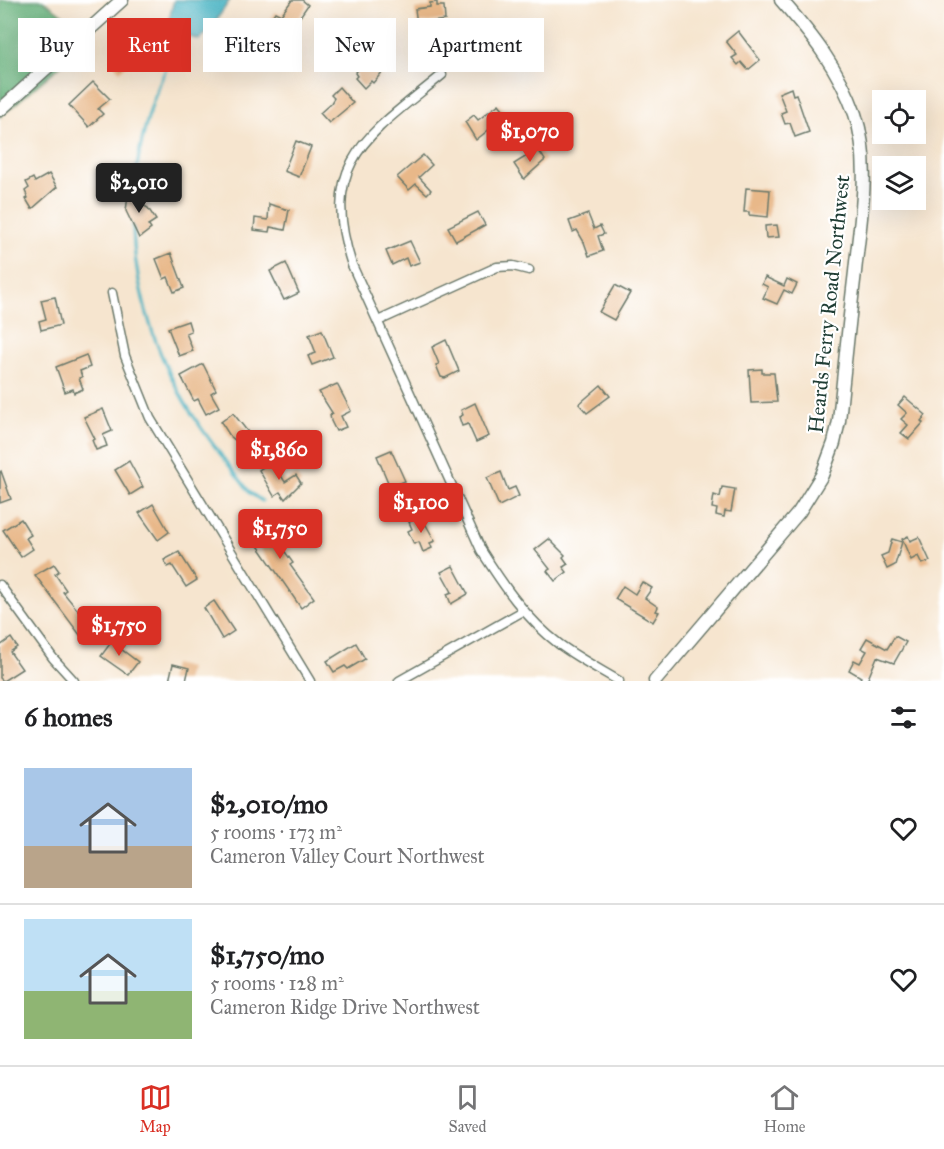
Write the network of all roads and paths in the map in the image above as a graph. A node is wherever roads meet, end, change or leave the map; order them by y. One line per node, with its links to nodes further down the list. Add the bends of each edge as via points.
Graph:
1 (122, 0): 4 (street)
2 (781, 0): 14 (street, Heards Ferry Road Northwest, via 836,71 855,114 861,143 862,202 839,421 822,475 799,512)
3 (442, 75): 7 (street, via 369,136 353,158 343,184 343,237)
4 (0, 110)
5 (529, 270): 7 (street, via 497,267)
6 (112, 292): 11 (street, via 125,356 150,418)
7 (378, 321): 9 (street, via 482,550)
8 (0, 585): 10 (street)
9 (523, 611): 12 (street); 13 (street, via 561,645)
10 (74, 681)
11 (310, 681)
12 (399, 681)
13 (619, 681)
14 (655, 681)

